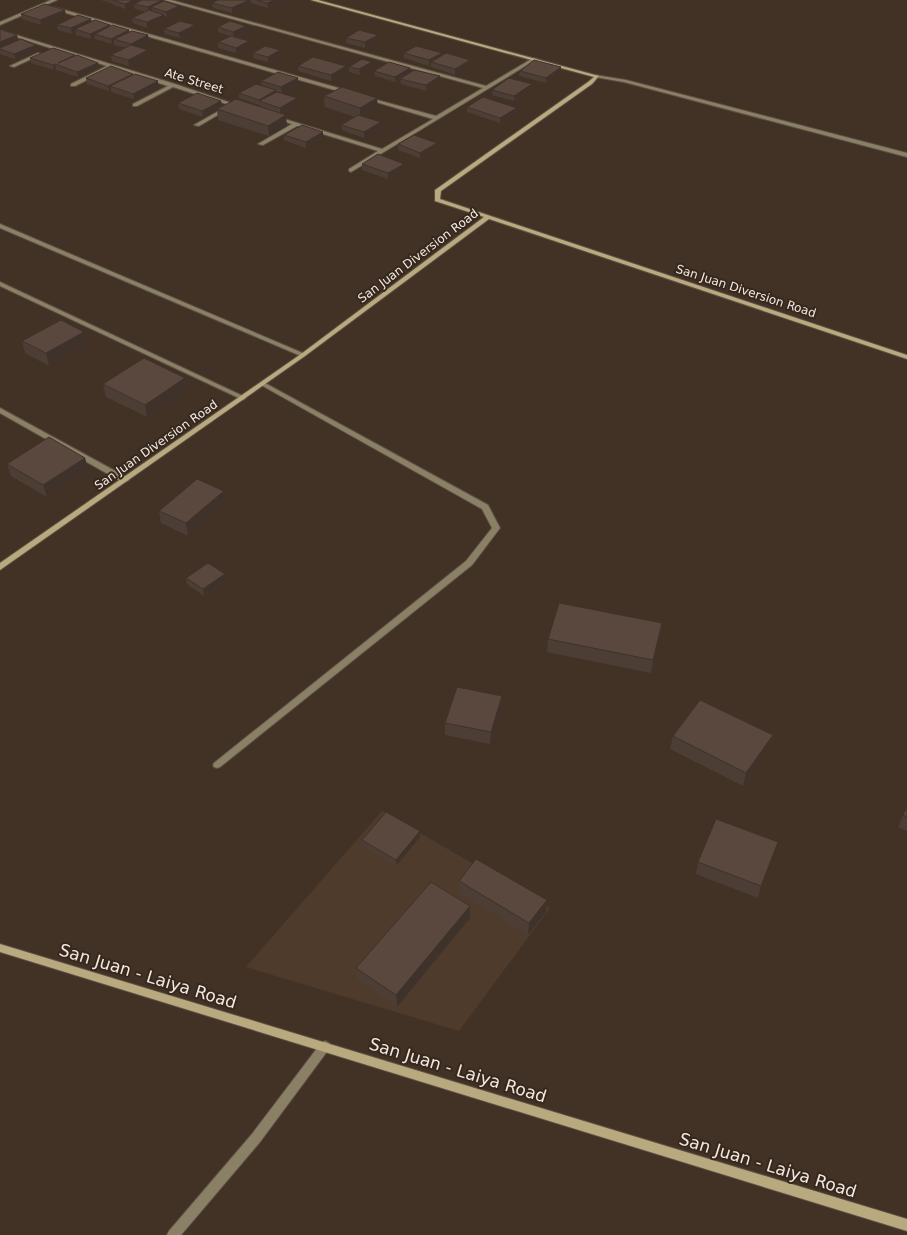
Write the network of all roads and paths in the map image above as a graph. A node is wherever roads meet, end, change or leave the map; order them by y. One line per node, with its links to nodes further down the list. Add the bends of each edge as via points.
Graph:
1 (55, 0): 4 (street)
2 (166, 0): 14 (street)
3 (313, 0): 8 (street)
4 (44, 5): 5 (street); 15 (street)
5 (0, 24)
6 (0, 31): 7 (street, Ate Street)
7 (53, 48): 9 (street); 10 (street, Ate Street)
8 (535, 59): 11 (street); 14 (street)
9 (12, 66)
10 (111, 66): 12 (street); 13 (street, Ate Street)
11 (597, 76): 26 (street); 28 (street, via 438,190 437,200)
12 (73, 85)
13 (173, 85): 17 (street, Ate Street); 18 (street)
14 (487, 88): 21 (street)
15 (353, 94)
16 (361, 96): 21 (street)
17 (234, 104): 19 (street, Ate Street); 23 (street)
18 (135, 105)
19 (241, 107)
20 (269, 115): 22 (street)
21 (436, 118): 25 (street)
22 (296, 124): 24 (street); 25 (street)
23 (197, 125)
24 (261, 144)
25 (382, 151): 27 (street)
26 (907, 155)
27 (351, 170)
28 (488, 217): 31 (street, San Juan Diversion Road); 32 (street, San Juan Diversion Road)
29 (0, 226): 31 (street)
30 (0, 284): 34 (street)
31 (303, 355): 33 (street, San Juan Diversion Road)
32 (907, 356)
33 (263, 384): 34 (street, San Juan Diversion Road); 38 (street, via 485,507 496,528 469,562)
34 (243, 398): 36 (street, San Juan Diversion Road)
35 (0, 410): 36 (street)
36 (125, 480): 37 (street, San Juan Diversion Road)
37 (0, 567)
38 (217, 765)
39 (0, 948): 40 (street, San Juan - Laiya Road)
40 (326, 1046): 41 (street, San Juan - Laiya Road); 42 (street, via 256,1138)
41 (907, 1225)
42 (173, 1235)

